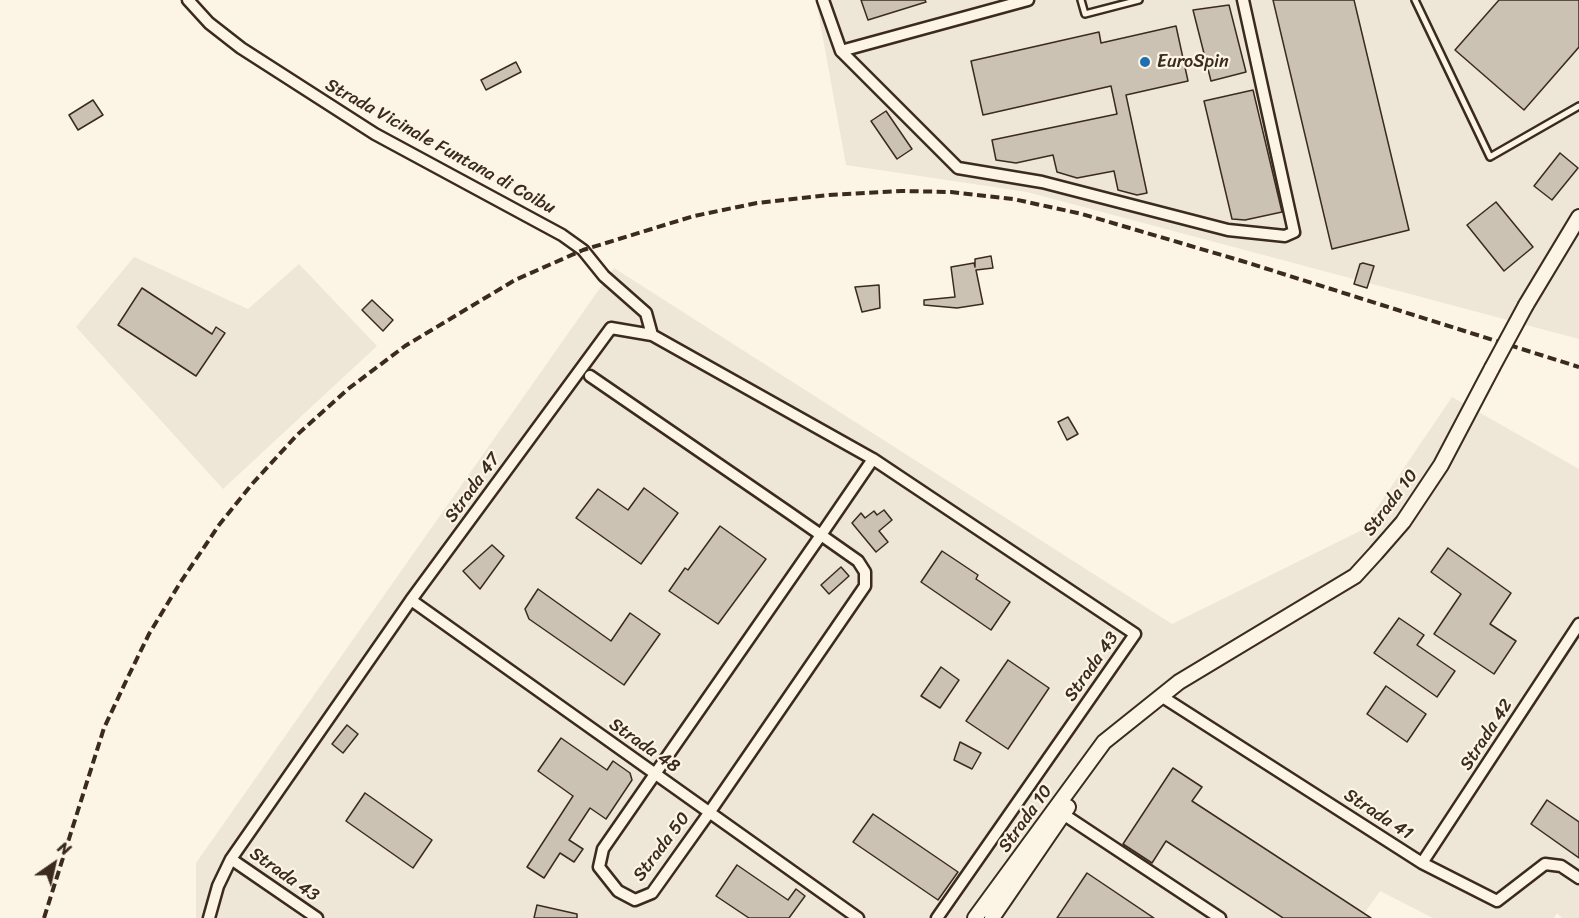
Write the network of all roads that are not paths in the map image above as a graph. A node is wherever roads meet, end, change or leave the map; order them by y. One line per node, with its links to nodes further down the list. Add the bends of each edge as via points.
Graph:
1 (188, 0): 11 (street, Strada Vicinale Funtana di Coibu, via 217,29 375,134 562,235 646,313)
2 (823, 0): 8 (street)
3 (1028, 0): 8 (street)
4 (1081, 0): 5 (lane, via 1085,14)
5 (1139, 0)
6 (1243, 0): 8 (street, via 1294,232 1285,236 1228,230 1042,182 958,168)
7 (1415, 0): 9 (lane, via 1490,157)
8 (841, 51)
9 (1579, 106)
10 (1579, 218): 17 (street, Strada 10, bridge, via 1404,522 1355,576)
11 (652, 335): 13 (street, Strada 47); 15 (street, Strada 47, via 610,328)
12 (590, 376): 14 (street, Strada 50)
13 (873, 459): 14 (street, Strada 50); 28 (street, Strada 43, via 1135,634)
14 (820, 535): 19 (street, Strada 50); 20 (street, Strada 50, via 858,561 865,572 865,586)
15 (411, 600): 19 (street, Strada 48); 22 (street, Strada 47)
16 (1579, 624): 23 (street, Strada 42)
17 (1161, 696): 18 (street, Strada 10); 23 (street, Strada 41)
18 (1133, 718): 21 (street, Strada 10); 29 (street, Strada 10, via 1104,742)
19 (655, 774): 20 (street, Strada 48); 20 (street, Strada 50, via 603,849 599,867 618,891 635,900 652,893)
20 (709, 813): 27 (street, Strada 48)
21 (1063, 814): 30 (street, Strada 10); 31 (street)
22 (231, 859): 25 (street, Strada 47); 26 (street, Strada 43)
23 (1422, 863): 24 (street, Strada 41, via 1497,902 1545,864 1561,866)
24 (1579, 878)
25 (209, 918)
26 (317, 918)
27 (858, 918)
28 (937, 918)
29 (975, 918)
30 (992, 918)
31 (1220, 918)

